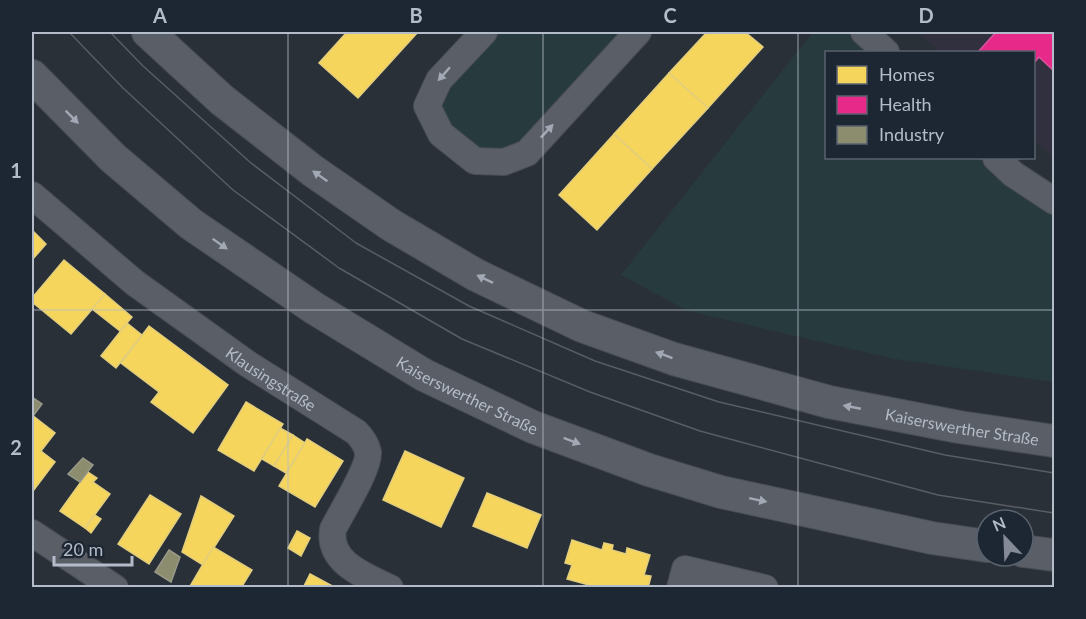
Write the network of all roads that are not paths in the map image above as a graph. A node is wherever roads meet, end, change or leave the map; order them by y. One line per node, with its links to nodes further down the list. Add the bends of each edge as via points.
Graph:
1 (148, 32): 10 (street, Kaiserswerther Straße, one-way to 1, via 830,402 674,359 582,326 476,275 391,225 312,171 222,100)
2 (484, 32): 3 (street, one-way to 3, via 439,80 427,106 441,134 475,161 504,162 527,153)
3 (639, 32)
4 (864, 32): 5 (street)
5 (885, 51)
6 (32, 76): 12 (street, Kaiserswerther Straße, one-way to 12, via 113,158 191,224 314,308 424,375 533,427 700,486)
7 (997, 159): 9 (street)
8 (32, 195): 16 (street, Klausingstraße, via 135,284 365,441 366,466 331,538 346,564)
9 (1054, 201)
10 (1054, 441)
11 (32, 533): 15 (street)
12 (975, 544)
13 (1035, 553): 14 (street)
14 (1054, 555)
15 (115, 588)
16 (390, 588)
17 (680, 588): 18 (street, via 685,569)
18 (765, 588)

